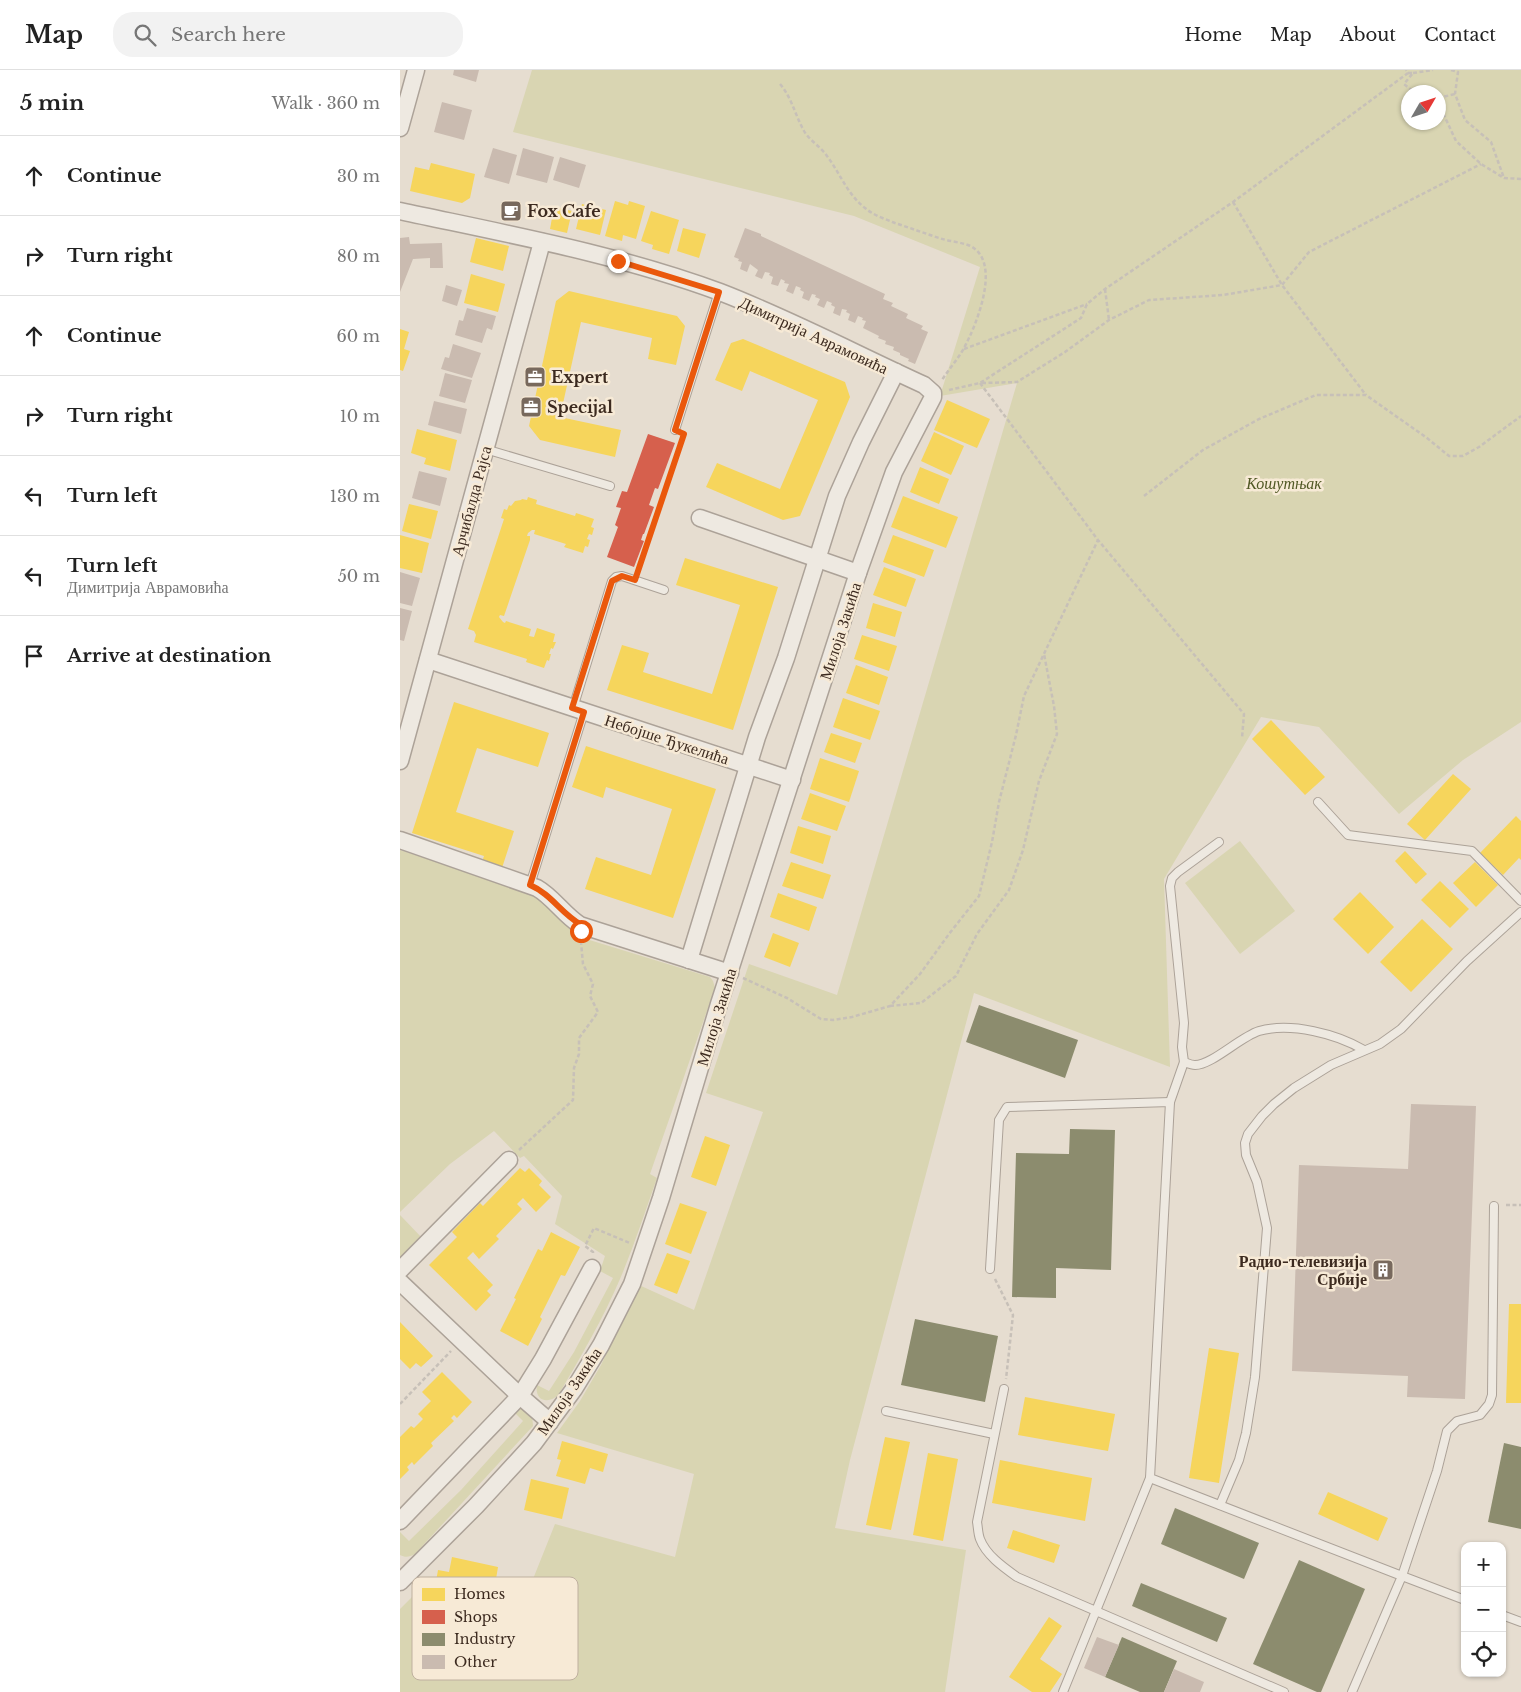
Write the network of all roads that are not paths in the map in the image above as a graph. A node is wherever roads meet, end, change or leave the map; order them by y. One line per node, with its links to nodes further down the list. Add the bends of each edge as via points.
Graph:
1 (416, 70): 2 (street)
2 (400, 128)
3 (400, 211): 4 (street, Димитрија Аврамовића)
4 (542, 242): 5 (street, Димитрија Аврамовића); 9 (street, Арчибалда Рајса)
5 (719, 292): 6 (street, Димитрија Аврамовића); 8 (lane)
6 (896, 372): 7 (street, Димитрија Аврамовића, via 924,385); 12 (street, via 837,496)
7 (932, 393): 13 (street, Милоја Закића, via 933,397 894,472)
8 (675, 430)
9 (484, 448): 10 (lane); 15 (street, Арчибалда Рајса)
10 (610, 486)
11 (700, 518): 12 (street)
12 (817, 559): 13 (street); 18 (street)
13 (858, 573): 19 (street, Милоја Закића)
14 (664, 590): 16 (lane, via 622,576 612,581)
15 (428, 660): 16 (street, Небојше Ђукелића); 17 (street, Арчибалда Рајса)
16 (578, 710): 18 (street, Небојше Ђукелића); 23 (lane)
17 (400, 760)
18 (749, 765): 19 (street, Небојше Ђукелића); 27 (street)
19 (792, 780): 28 (street, Милоја Закића)
20 (1318, 802): 24 (lane, via 1348,835 1472,851)
21 (400, 840): 23 (street)
22 (1219, 842): 30 (lane, via 1178,872 1170,886 1184,1023)
23 (530, 885): 27 (street, via 544,892 573,921)
24 (1521, 900)
25 (1521, 912): 26 (lane)
26 (1517, 921): 29 (lane, via 1467,961 1401,1029)
27 (689, 960): 28 (street)
28 (730, 973): 41 (street, Милоја Закића, via 632,1284 601,1345)
29 (1364, 1050): 30 (lane, via 1325,1034 1302,1029 1268,1029 1249,1035 1205,1063); 44 (lane, via 1331,1065 1294,1088 1262,1116 1246,1139 1246,1155 1257,1182 1266,1228 1251,1408 1239,1460)
30 (1184, 1062): 31 (lane)
31 (1170, 1102): 35 (lane, via 1007,1107 999,1120); 43 (lane)
32 (509, 1160): 36 (street)
33 (1494, 1206): 47 (lane, via 1492,1395 1480,1415 1457,1421 1446,1431 1437,1471)
34 (591, 1263): 39 (street, via 543,1359)
35 (990, 1269)
36 (400, 1270)
37 (400, 1282): 39 (street)
38 (1004, 1390): 42 (lane)
39 (520, 1396): 41 (street); 45 (street)
40 (886, 1411): 42 (lane)
41 (550, 1422): 46 (street, Милоја Закића, via 476,1506)
42 (994, 1434): 49 (lane, via 977,1522 980,1538 988,1552 1017,1577)
43 (1150, 1478): 44 (lane); 49 (lane)
44 (1220, 1505): 47 (lane)
45 (400, 1521)
46 (402, 1575)
47 (1402, 1576): 48 (lane); 54 (lane)
48 (1461, 1598)
49 (1096, 1612): 52 (lane); 53 (lane)
50 (1506, 1616): 51 (lane)
51 (1521, 1622)
52 (1064, 1692)
53 (1284, 1692)
54 (1352, 1692)

